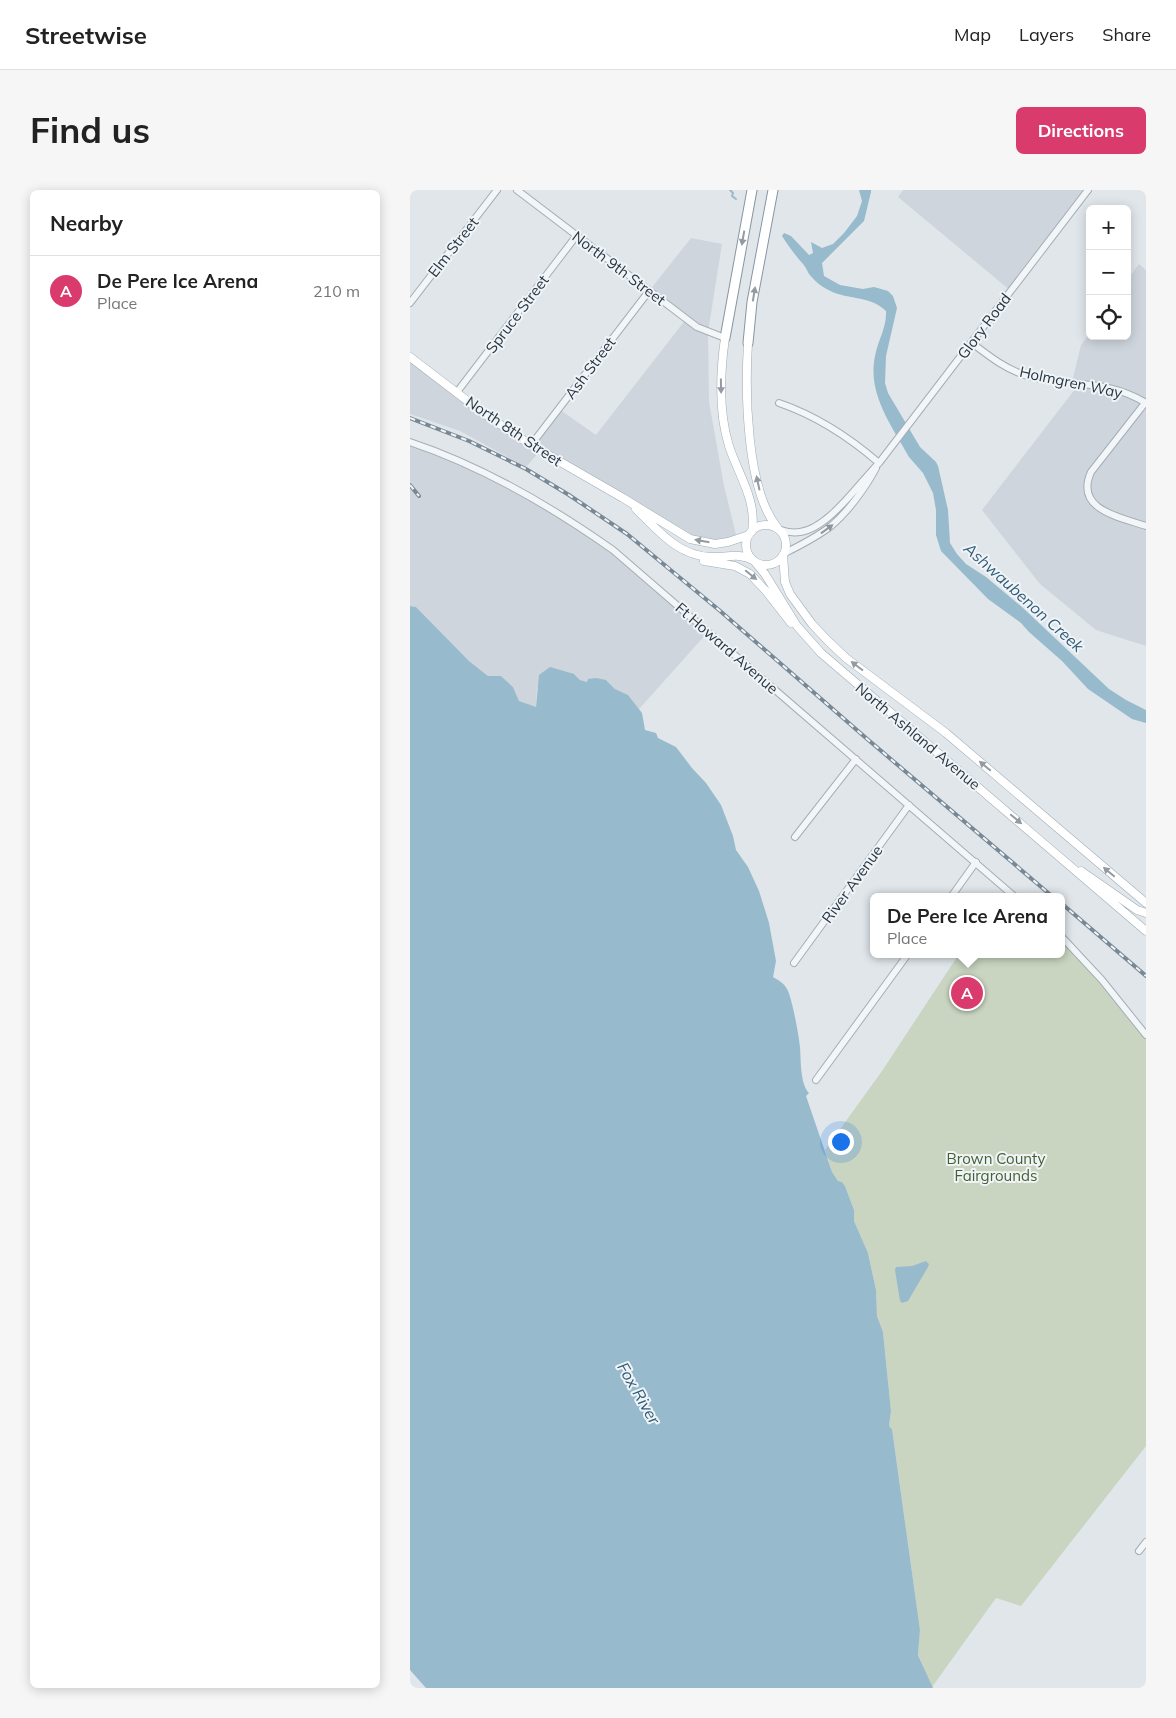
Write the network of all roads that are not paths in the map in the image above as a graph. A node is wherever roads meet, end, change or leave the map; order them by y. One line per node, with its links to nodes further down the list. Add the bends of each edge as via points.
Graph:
1 (497, 190): 8 (street, Elm Street)
2 (517, 190): 6 (street, North 9th Street)
3 (752, 190): 9 (highway, one-way to 9)
4 (773, 190): 10 (highway, one-way to 4, via 755,284)
5 (1088, 190): 11 (street, Glory Road)
6 (577, 235): 7 (street, North 9th Street); 13 (street, Spruce Street)
7 (650, 291): 9 (street, North 9th Street, via 697,327); 17 (street, Ash Street)
8 (410, 303)
9 (725, 338): 22 (main road, one-way to 22, via 720,381 722,413 729,445 752,504 754,516)
10 (748, 343): 21 (main road, one-way to 10, via 768,517 758,487 747,403)
11 (972, 343): 15 (street, Holmgren Way, via 1020,373 1106,386); 18 (street, Glory Road)
12 (410, 357): 13 (main road, North 8th Street)
13 (457, 392): 17 (main road, North 8th Street)
14 (779, 403): 18 (street, via 802,411 844,435)
15 (1146, 403): 20 (street, via 1091,472 1087,484 1091,500 1100,510)
16 (410, 442): 27 (street, Ft Howard Avenue, via 487,475 577,525 613,550)
17 (531, 445): 19 (main road, North 8th Street)
18 (880, 462): 21 (street, Glory Road, via 833,514 821,522 801,532); 24 (street, Glory Road, one-way to 18, via 834,524 870,480)
19 (623, 498): 22 (main road, North 8th Street, one-way to 19, via 715,544 690,539); 23 (main road, North 8th Street, via 672,543)
20 (1146, 526)
21 (779, 529): 22 (main road, via 764,525); 24 (main road, via 786,540)
22 (750, 533): 25 (main road, via 746,548)
23 (690, 554): 25 (main road, North 8th Street, via 734,555); 26 (main road, North Ashland Avenue, one-way to 26, via 706,562 735,566 750,574 789,622)
24 (784, 554): 25 (main road, via 774,564); 34 (main road, North Ashland Avenue, one-way to 24, via 946,733 828,641 790,594 785,582)
25 (754, 561): 26 (main road)
26 (797, 626): 31 (main road, North Ashland Avenue, one-way to 31, via 832,663)
27 (856, 759): 28 (street, Ft Howard Avenue); 29 (street)
28 (909, 805): 30 (street, Ft Howard Avenue); 43 (street, River Avenue)
29 (795, 837)
30 (976, 862): 32 (street); 33 (street, Ft Howard Avenue)
31 (1066, 862): 36 (main road, North Ashland Avenue); 38 (main road)
32 (953, 893)
33 (1011, 893)
34 (1136, 895): 35 (main road); 37 (main road, North Ashland Avenue)
35 (1146, 896)
36 (1112, 902): 39 (main road, North Ashland Avenue); 40 (main road, via 1112,908)
37 (1146, 903)
38 (1146, 913)
39 (1146, 931)
40 (1146, 938)
41 (1065, 940): 44 (street)
42 (905, 958): 45 (street)
43 (794, 963)
44 (1146, 1035)
45 (816, 1080)
46 (1146, 1542): 47 (street)
47 (1140, 1551)

